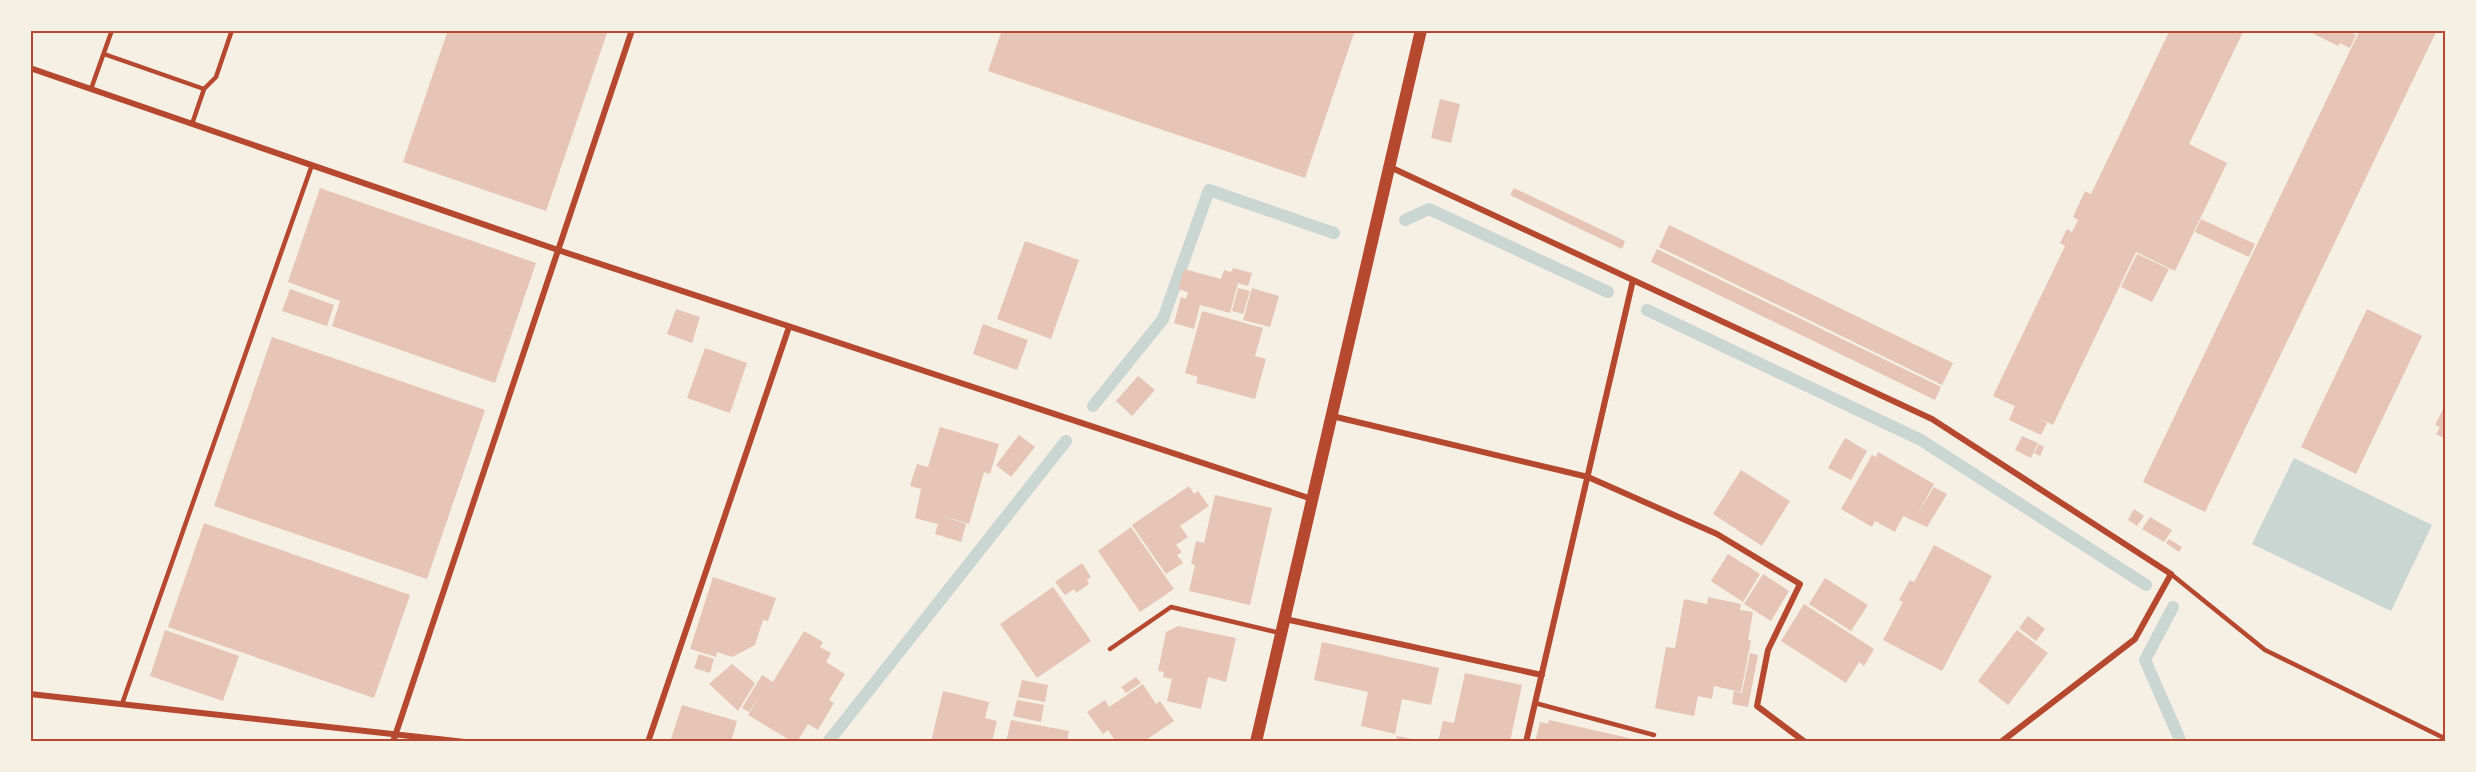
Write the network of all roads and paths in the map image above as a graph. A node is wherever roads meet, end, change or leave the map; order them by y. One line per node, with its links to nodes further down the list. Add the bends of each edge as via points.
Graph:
1 (112, 30): 5 (lane)
2 (232, 30): 8 (lane, via 216,77)
3 (632, 30): 12 (street)
4 (1421, 30): 11 (main road)
5 (104, 54): 7 (lane); 8 (lane)
6 (30, 68): 7 (street)
7 (91, 89): 9 (street)
8 (204, 89): 9 (lane)
9 (192, 124): 10 (street)
10 (312, 165): 12 (street); 25 (lane)
11 (1389, 167): 13 (street); 15 (main road)
12 (558, 250): 14 (street); 26 (street)
13 (1633, 280): 16 (street); 18 (street, via 1932,419)
14 (789, 327): 17 (street); 31 (street)
15 (1331, 416): 16 (street); 17 (main road)
16 (1588, 477): 22 (street); 34 (street, via 1717,534 1800,584 1768,650 1757,706)
17 (1312, 500): 19 (main road)
18 (2171, 574): 28 (lane, via 2265,650); 35 (street, via 2135,639)
19 (1285, 619): 20 (main road); 22 (street)
20 (1281, 633): 21 (lane, via 1171,607); 32 (main road)
21 (1110, 649)
22 (1542, 675): 24 (street)
23 (30, 694): 25 (street)
24 (1536, 703): 27 (lane); 33 (street)
25 (122, 704): 26 (street)
26 (395, 735): 29 (street); 30 (street)
27 (1654, 735)
28 (2446, 739)
29 (393, 742)
30 (465, 742)
31 (648, 742)
32 (1256, 742)
33 (1526, 742)
34 (1805, 742)
35 (2001, 742)

